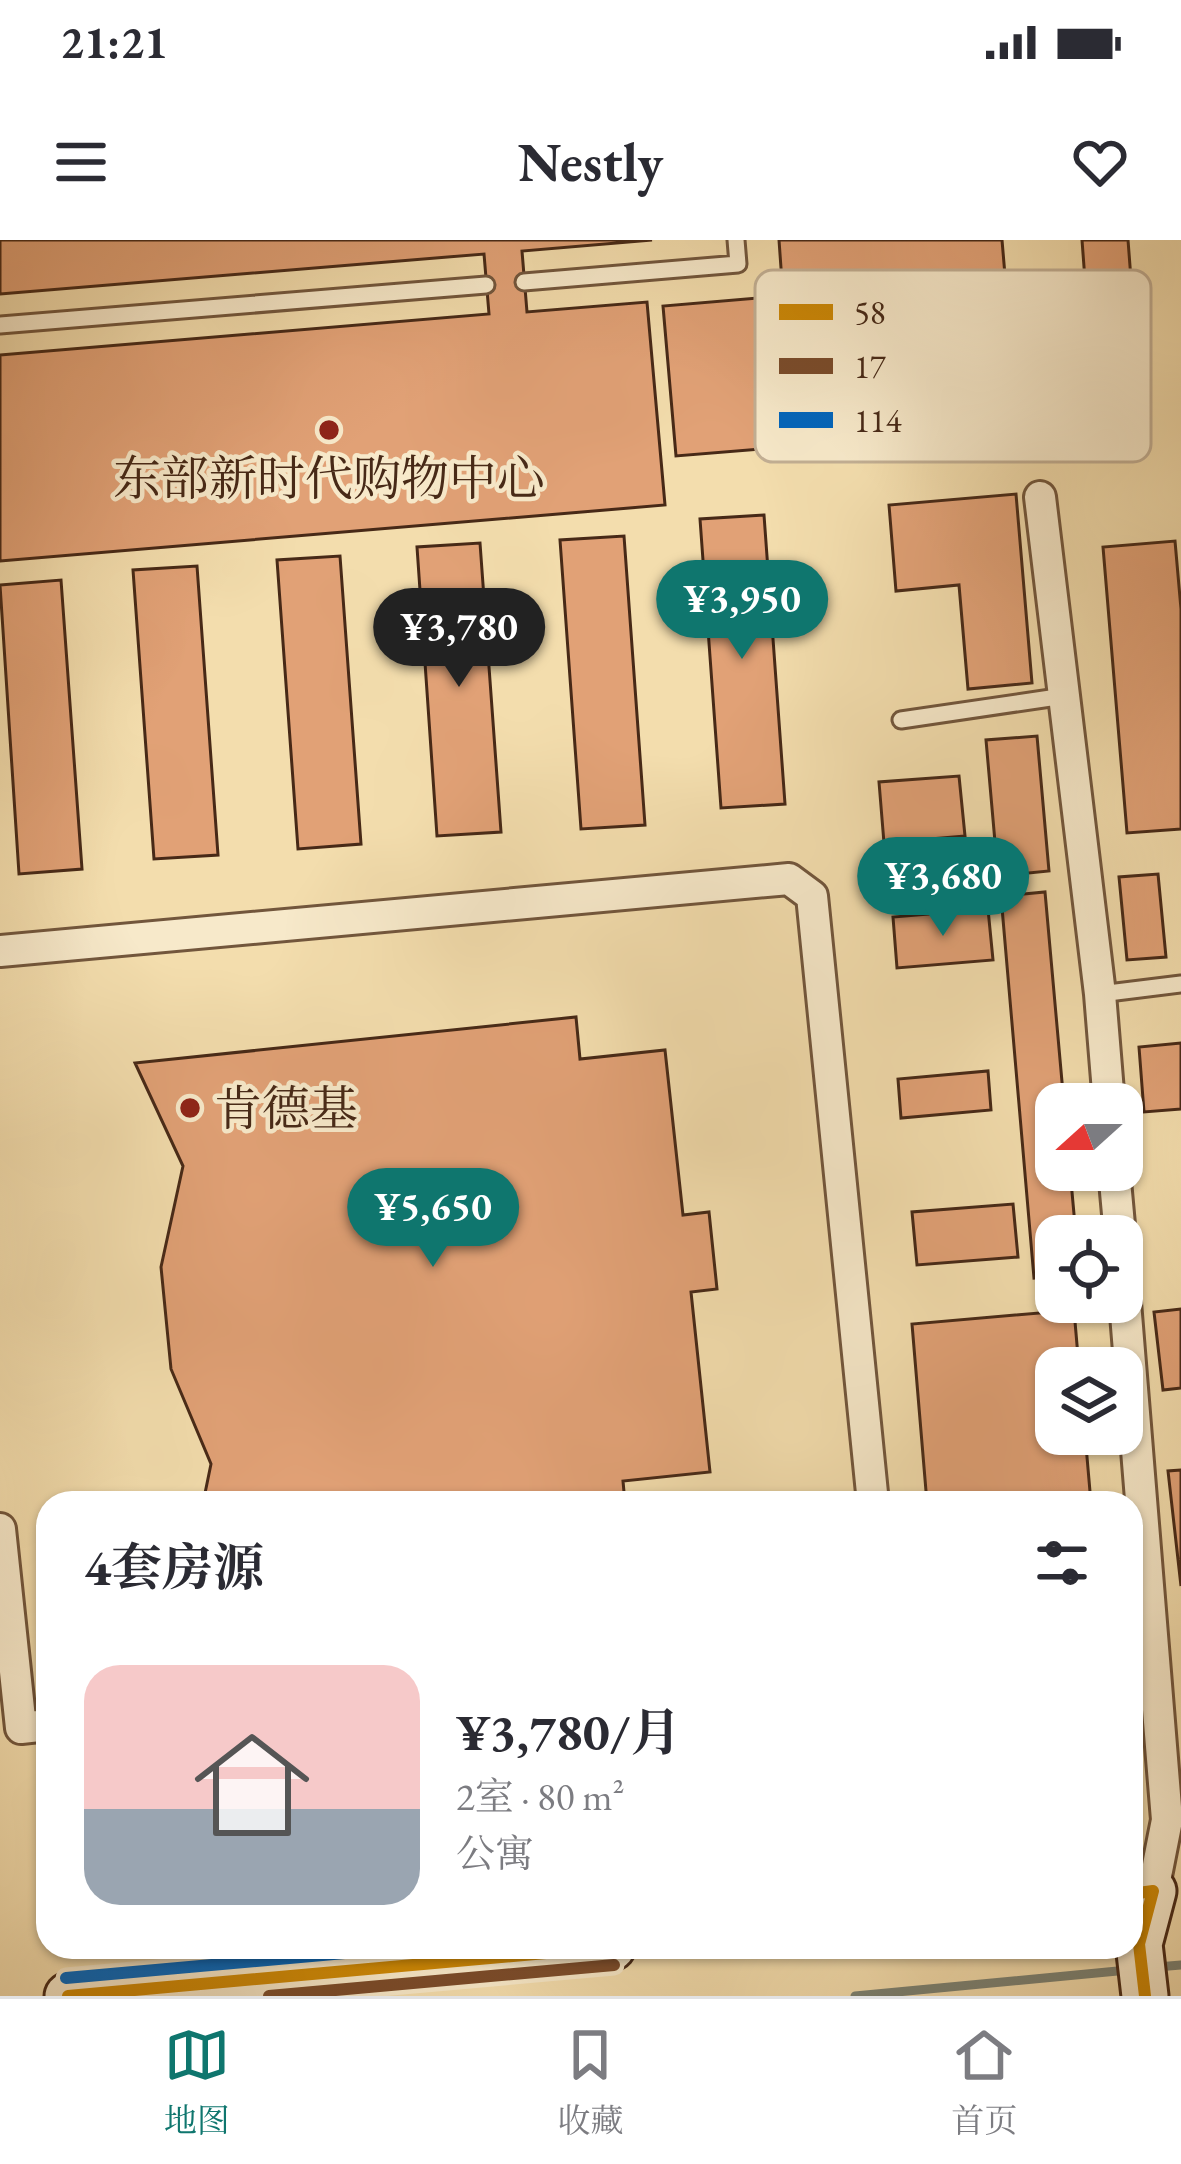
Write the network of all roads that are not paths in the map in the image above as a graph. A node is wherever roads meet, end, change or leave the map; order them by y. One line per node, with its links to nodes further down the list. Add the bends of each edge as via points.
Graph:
1 (736, 240): 2 (lane, via 738,264)
2 (524, 282)
3 (486, 285): 4 (lane)
4 (0, 326)
5 (1040, 497): 6 (street)
6 (1064, 696): 7 (lane); 10 (street)
7 (902, 720)
8 (0, 951): 13 (street, via 789,879 812,896)
9 (1181, 984): 10 (lane)
10 (1100, 994): 11 (street)
11 (1107, 1083)
12 (1127, 1323): 14 (street)
13 (872, 1491)
14 (1140, 1491)
15 (1143, 1524): 18 (street, via 1167,1820)
16 (0, 1529): 17 (street)
17 (23, 1727)
18 (1155, 1892): 19 (street)
19 (1143, 1931)
20 (479, 1959): 22 (street)
21 (1141, 1959): 23 (street)
22 (68, 1996)
23 (1145, 1996)

